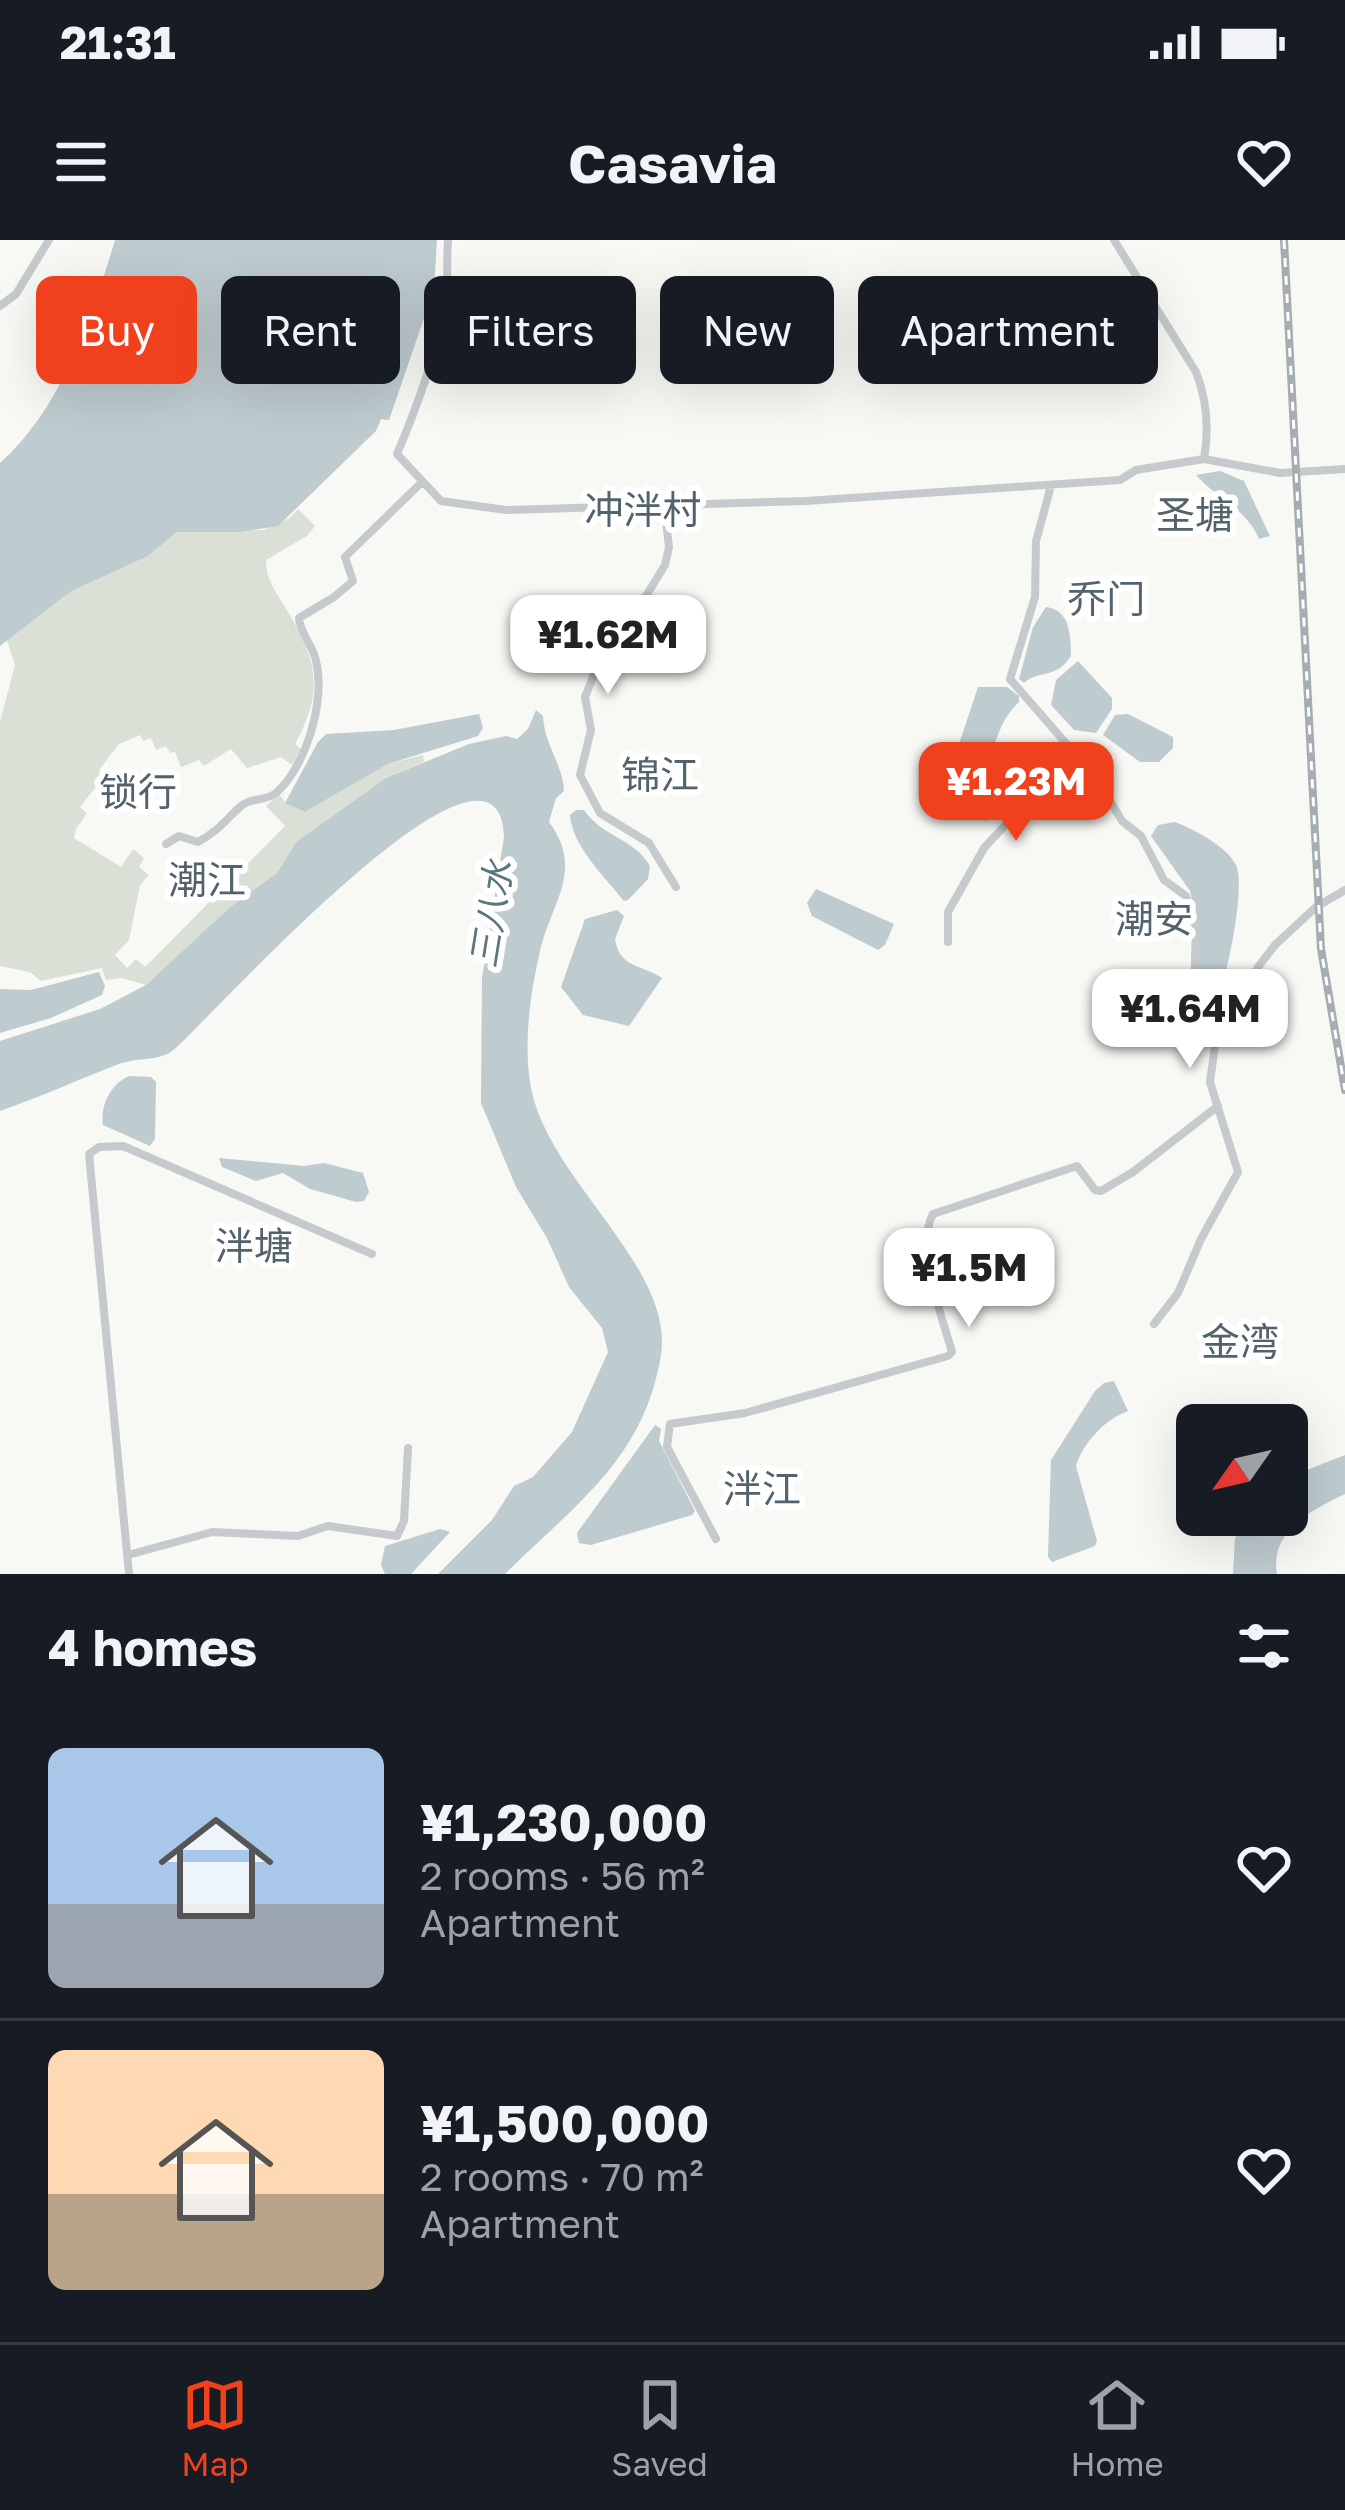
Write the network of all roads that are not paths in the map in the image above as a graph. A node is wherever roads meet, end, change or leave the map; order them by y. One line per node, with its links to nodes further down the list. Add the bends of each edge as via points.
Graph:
1 (49, 240): 4 (street)
2 (448, 240): 7 (street, via 442,318 397,454)
3 (1114, 240): 5 (street, via 1200,382)
4 (0, 306)
5 (1204, 459): 6 (street, via 1280,473); 8 (street, via 1120,480)
6 (1345, 469)
7 (422, 482): 9 (street, via 444,502 506,510); 11 (street, via 345,557 353,581 299,618 316,661 314,722 287,780 198,842 179,836)
8 (1051, 486): 9 (street); 10 (street, via 1036,542 1034,597 1010,679)
9 (664, 504): 12 (street, via 665,565 606,644 584,699 591,730 580,775 600,813 649,843)
10 (1084, 762): 14 (street, via 984,848 948,912); 15 (street, via 1164,880 1186,896 1196,927 1195,992)
11 (166, 844)
12 (676, 887)
13 (1345, 890): 15 (street, via 1272,948 1244,998)
14 (948, 942)
15 (1223, 1013): 16 (street, via 1210,1080)
16 (1218, 1106): 18 (street, via 1237,1174 1178,1294); 20 (street, via 1101,1191 1077,1166 932,1215 927,1249 948,1356 745,1413 670,1424 667,1447)
17 (372, 1254): 21 (street, via 123,1146 91,1151)
18 (1154, 1324)
19 (408, 1448): 21 (street, via 397,1536 328,1526 298,1536 212,1532)
20 (716, 1539)
21 (128, 1555): 22 (street)
22 (130, 1574)

